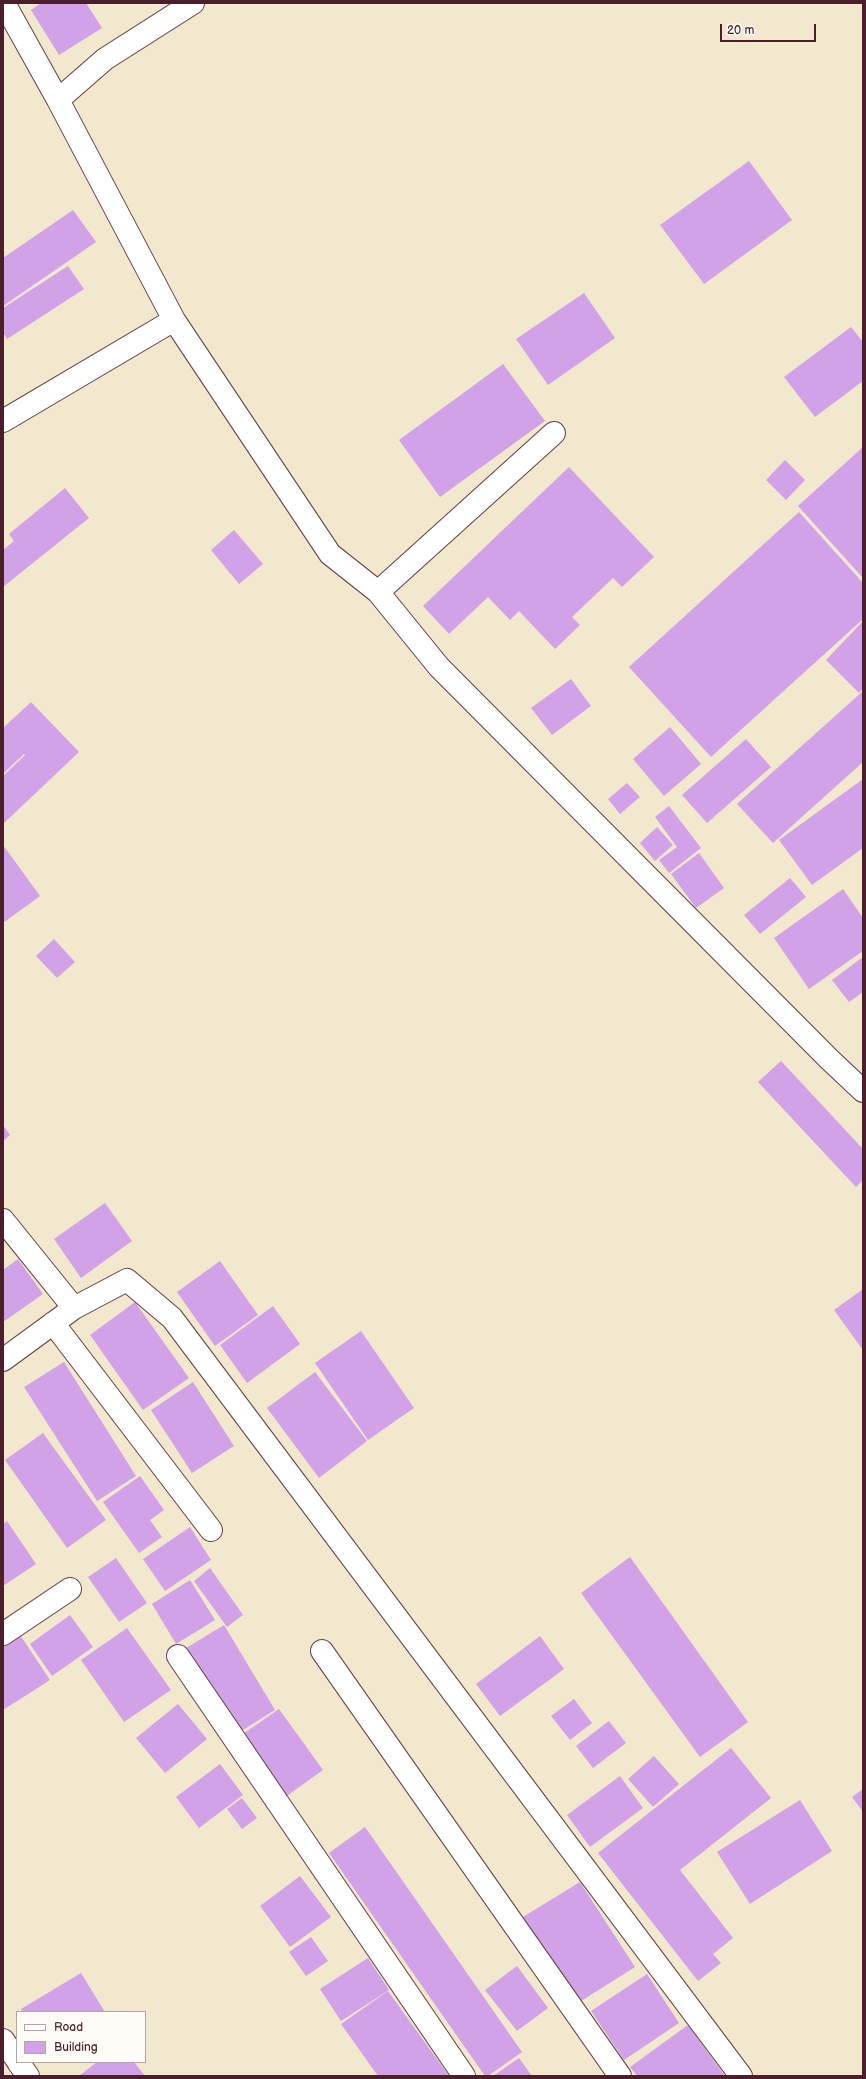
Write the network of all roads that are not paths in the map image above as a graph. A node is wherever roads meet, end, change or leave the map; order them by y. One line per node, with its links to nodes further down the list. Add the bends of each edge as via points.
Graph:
1 (4, 3): 3 (street)
2 (193, 3): 3 (street, via 105,59)
3 (58, 100): 4 (street)
4 (174, 320): 5 (street); 7 (street, via 330,554)
5 (3, 421)
6 (554, 433): 7 (street)
7 (378, 592): 8 (street, via 439,667 829,1059)
8 (863, 1090)
9 (3, 1220): 10 (street)
10 (74, 1308): 11 (street); 24 (street, via 127,1280 172,1318)
11 (53, 1323): 12 (street); 13 (street)
12 (3, 1360)
13 (211, 1530)
14 (70, 1589): 15 (street)
15 (3, 1634)
16 (322, 1651): 23 (street)
17 (178, 1656): 22 (street)
18 (3, 2040): 19 (street)
19 (16, 2058)
20 (19, 2063): 21 (street)
21 (28, 2076)
22 (464, 2076)
23 (620, 2076)
24 (741, 2076)

